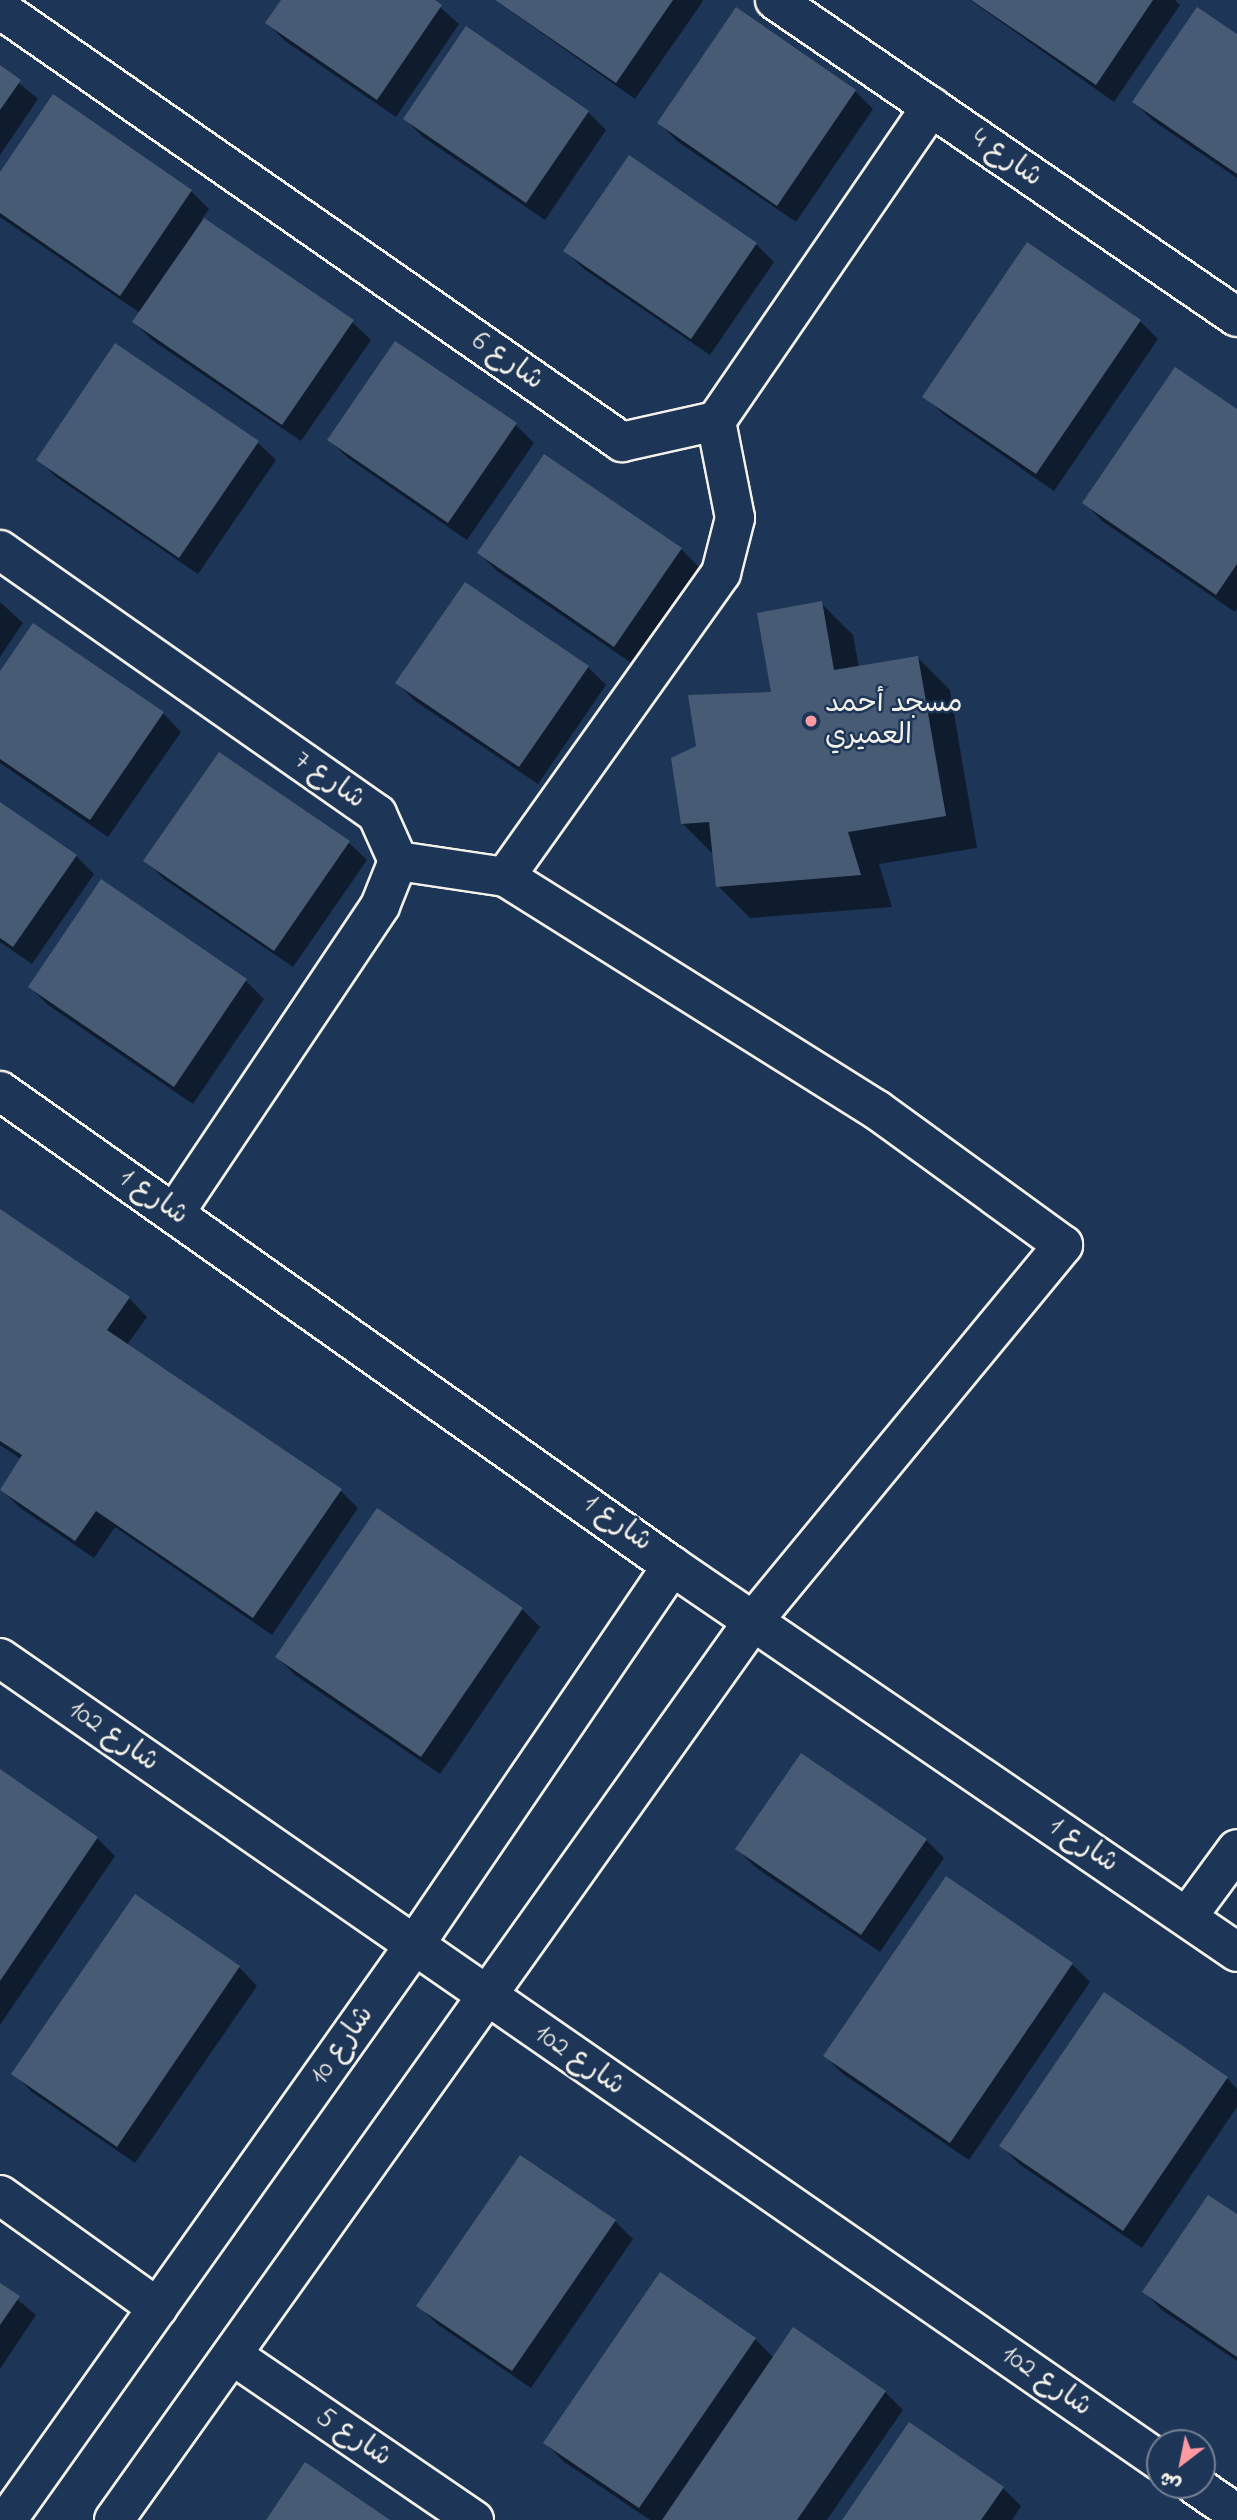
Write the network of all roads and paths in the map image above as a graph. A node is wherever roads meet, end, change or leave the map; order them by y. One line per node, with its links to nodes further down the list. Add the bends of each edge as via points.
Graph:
1 (775, 0): 3 (street, شارع 4)
2 (0, 9): 5 (street, شارع 6, via 622,442)
3 (932, 107): 4 (street, شارع 4); 5 (street)
4 (1237, 317)
5 (716, 421): 8 (street, via 735,518 721,573)
6 (0, 550): 7 (street, شارع 7, via 377,814)
7 (398, 860): 8 (street); 10 (street, via 380,906)
8 (505, 877): 12 (street, via 877,1110 1063,1245)
9 (0, 1091): 10 (street, شارع 1)
10 (175, 1212): 11 (street, شارع 1)
11 (672, 1566): 12 (street, شارع 1); 16 (street, شارع 10)
12 (754, 1620): 15 (street, شارع 1); 18 (street)
13 (0, 1658): 16 (street, شارع 102)
14 (1237, 1849): 15 (street)
15 (1187, 1917): 17 (street, شارع 1)
16 (413, 1947): 18 (street, شارع 102); 20 (street, شارع 10)
17 (1237, 1952)
18 (488, 1998): 21 (street); 22 (street, شارع 102)
19 (0, 2196): 20 (street)
20 (158, 2308): 25 (street, شارع 10)
21 (232, 2355): 26 (street); 27 (street, شارع 5)
22 (1146, 2451)
23 (1215, 2499): 24 (street)
24 (1237, 2514)
25 (7, 2520)
26 (114, 2520)
27 (474, 2520)

